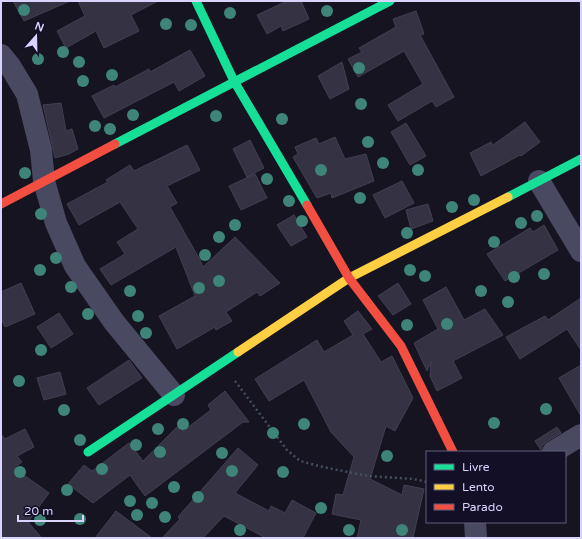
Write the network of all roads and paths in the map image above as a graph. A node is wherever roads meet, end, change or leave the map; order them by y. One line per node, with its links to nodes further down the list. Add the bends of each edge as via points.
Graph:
1 (196, 1): 4 (street)
2 (390, 1): 4 (street)
3 (1, 55): 6 (street, via 26,94 41,150)
4 (234, 81): 6 (street); 10 (street)
5 (581, 159): 7 (street)
6 (44, 181): 8 (street); 12 (street, via 56,223 75,266 114,322)
7 (539, 181): 9 (street); 10 (street)
8 (1, 204)
9 (581, 251)
10 (349, 278): 11 (street); 14 (street, via 401,346)
11 (222, 362): 12 (street); 17 (path, via 287,450 300,461 368,476)
12 (174, 395): 16 (street)
13 (581, 435): 15 (street)
14 (453, 451)
15 (555, 451)
16 (88, 452)
17 (426, 482)
18 (475, 523): 19 (street)
19 (476, 538)

